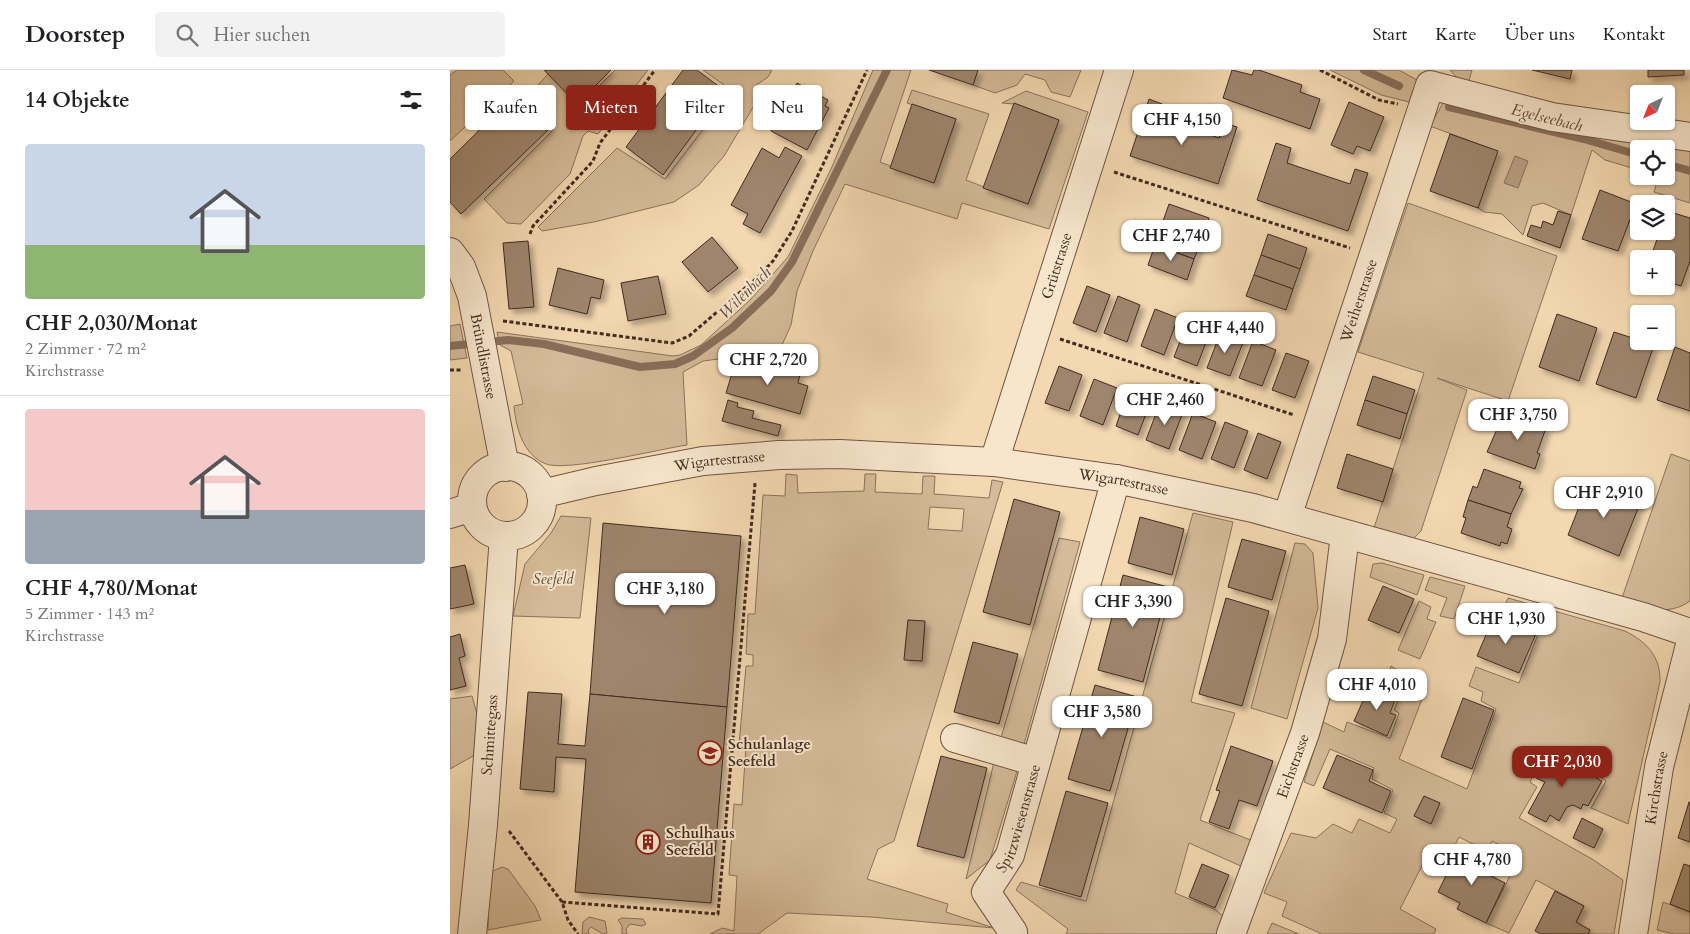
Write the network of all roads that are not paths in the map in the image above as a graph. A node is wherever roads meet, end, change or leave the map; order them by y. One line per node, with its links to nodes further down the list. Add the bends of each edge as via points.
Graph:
1 (1119, 70): 4 (street, Grütstrasse)
2 (1690, 136): 9 (street, Weiherstrasse, via 1426,97)
3 (450, 252): 5 (street, Bründlistrasse, via 488,321 485,366)
4 (994, 462): 6 (street, Wigartestrasse); 7 (street, Wigartestrasse, via 840,454 779,455 703,461)
5 (505, 466): 7 (street, via 532,477); 8 (street, via 479,480 472,498)
6 (1116, 479): 9 (street, Wigartestrasse); 15 (street, Spitzwiesenstrasse)
7 (540, 494): 11 (street, via 542,505 533,524 515,536)
8 (461, 510): 11 (street, via 476,518 483,528)
9 (1287, 517): 10 (street, Wigartestrasse)
10 (1344, 535): 12 (street, Wigartestrasse); 18 (street, Eichstrasse, via 1332,639 1305,733)
11 (504, 536): 16 (street, Schmittegass, via 484,825)
12 (1690, 632)
13 (1690, 645): 19 (street, Kirchstrasse, via 1659,767)
14 (955, 738): 15 (street)
15 (1036, 762): 17 (street, Spitzwiesenstrasse, via 1010,855 986,892)
16 (472, 934)
17 (1012, 934)
18 (1231, 934)
19 (1633, 934)

